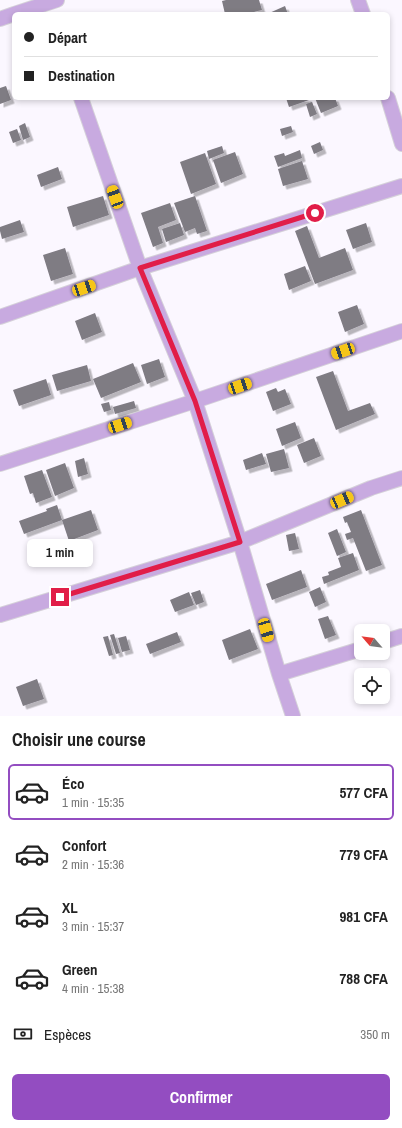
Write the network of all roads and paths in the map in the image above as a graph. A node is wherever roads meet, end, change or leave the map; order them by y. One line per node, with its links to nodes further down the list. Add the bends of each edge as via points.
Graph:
1 (358, 0): 4 (street)
2 (51, 4): 3 (street)
3 (21, 12)
4 (362, 12)
5 (12, 15): 6 (street)
6 (0, 18)
7 (82, 100): 11 (street)
8 (389, 100): 9 (street)
9 (402, 144)
10 (402, 186): 11 (street)
11 (140, 268): 12 (street); 14 (street)
12 (0, 317)
13 (402, 331): 14 (street)
14 (195, 401): 15 (street); 17 (street)
15 (0, 464)
16 (402, 478): 17 (street, via 370,488)
17 (240, 542): 18 (street); 22 (street)
18 (0, 615)
19 (402, 636): 20 (street)
20 (390, 640)
21 (354, 651): 22 (street)
22 (279, 674): 23 (street)
23 (293, 716)

